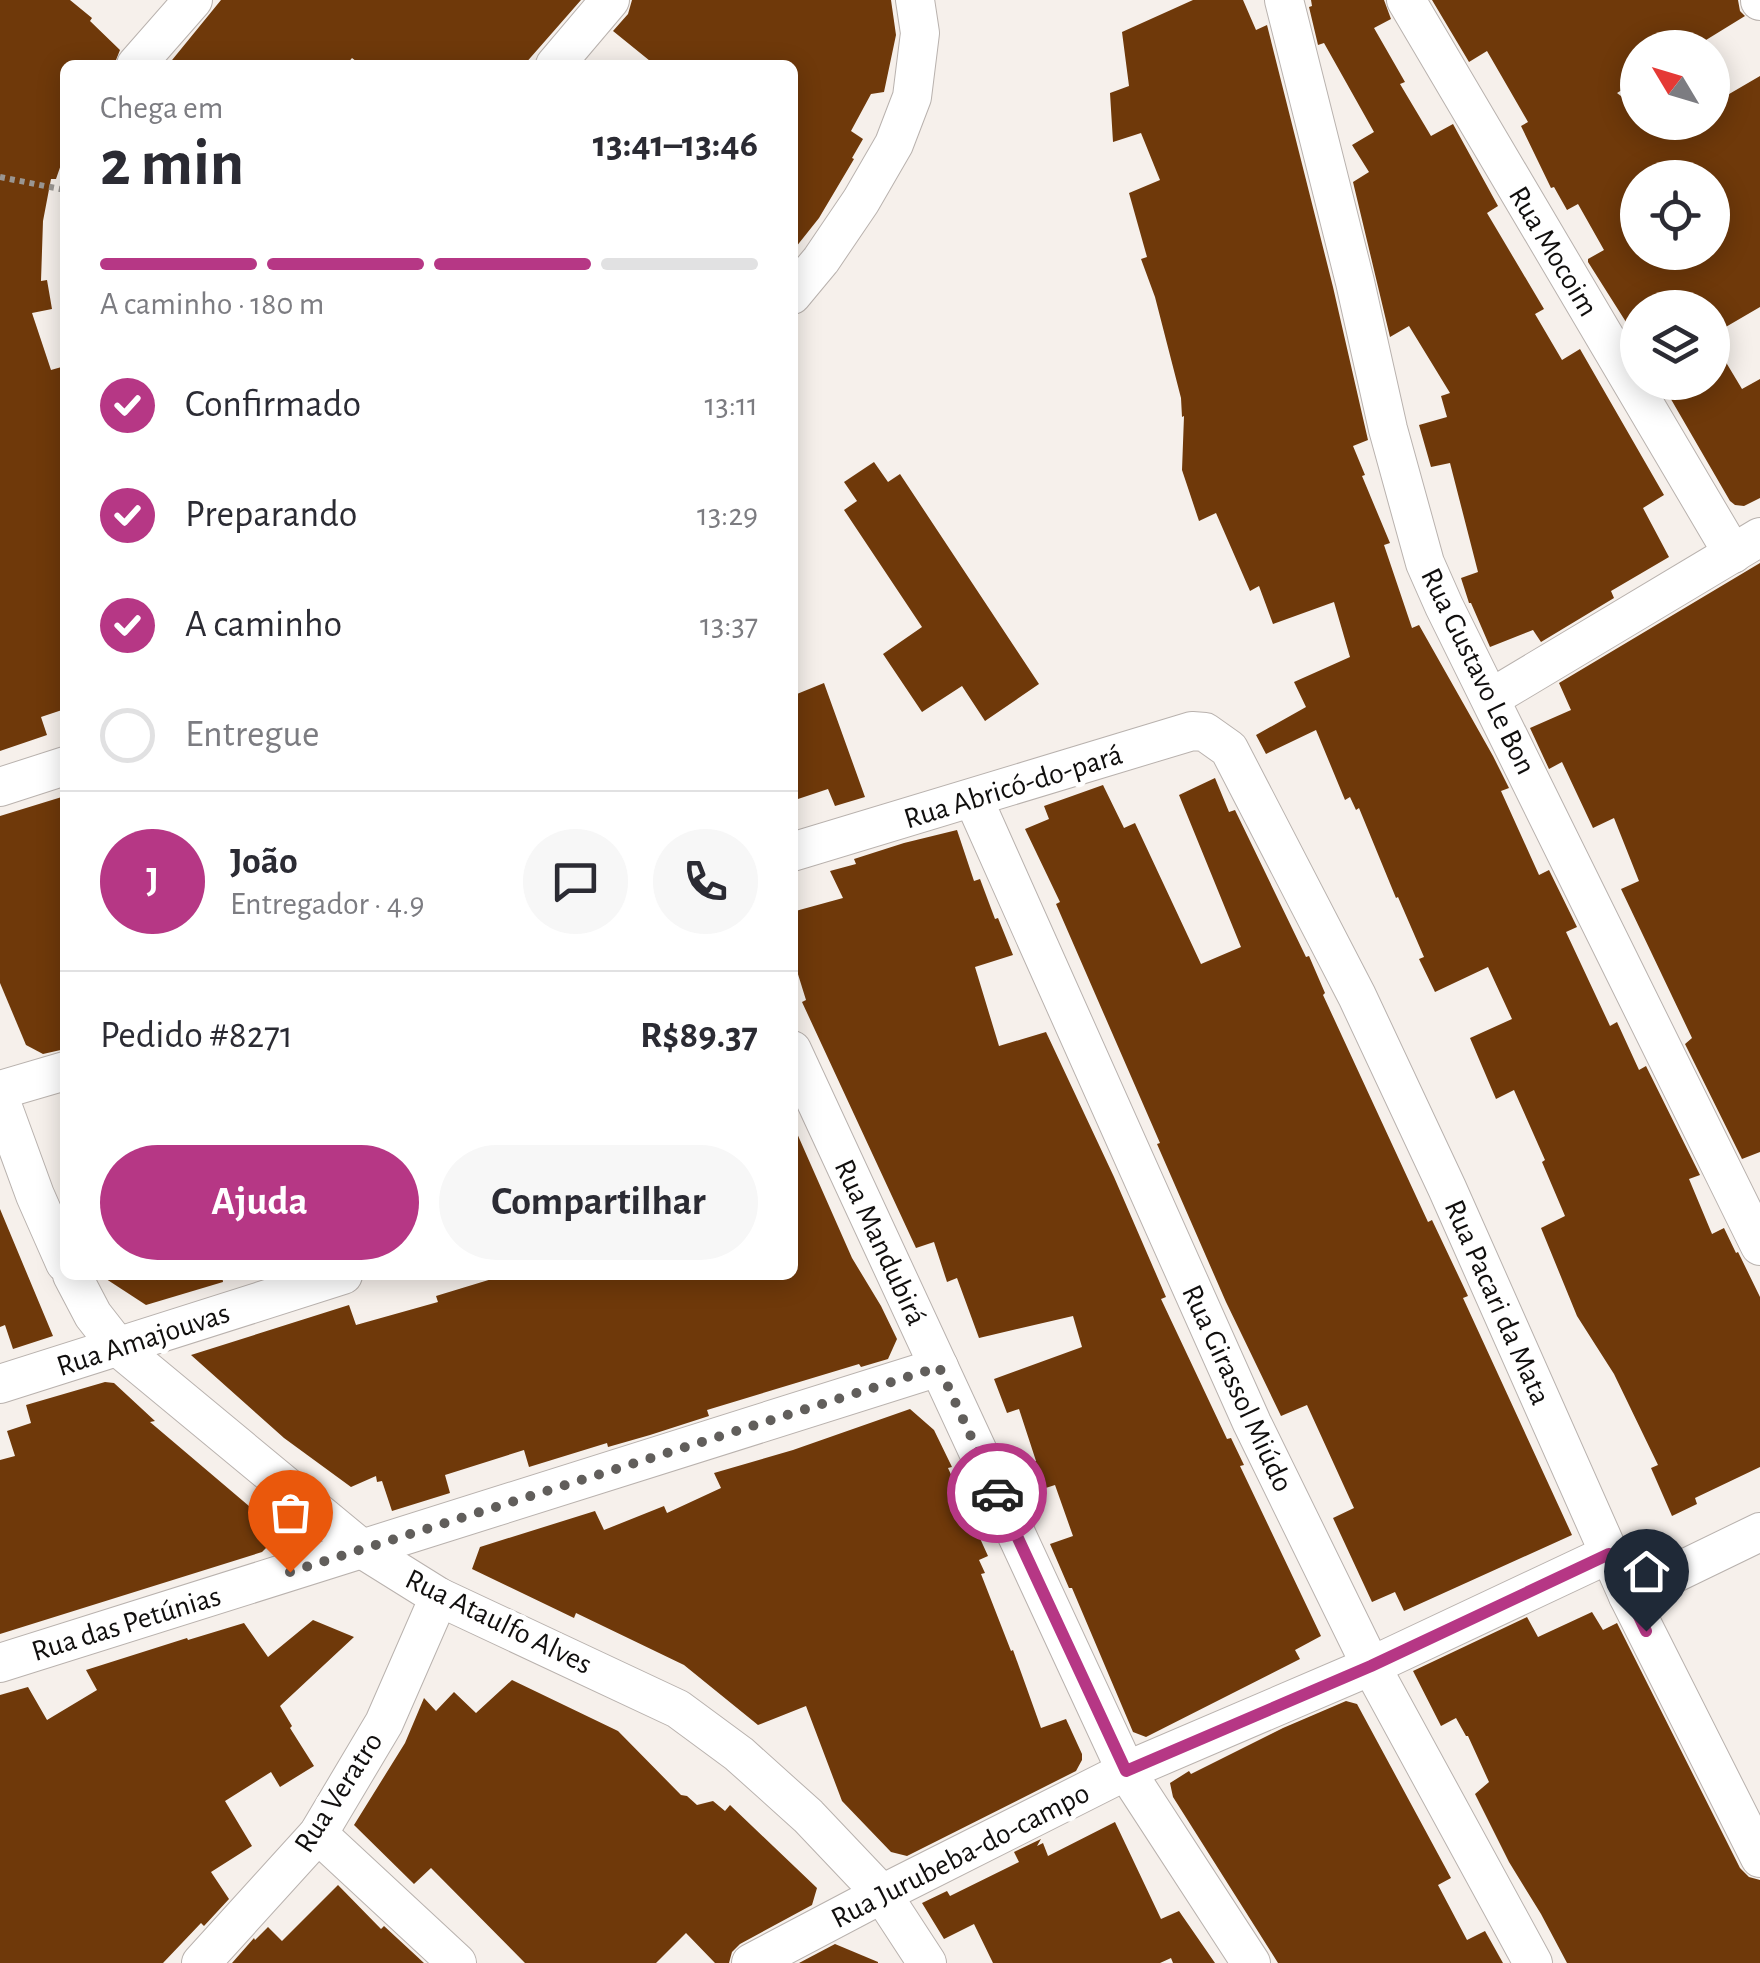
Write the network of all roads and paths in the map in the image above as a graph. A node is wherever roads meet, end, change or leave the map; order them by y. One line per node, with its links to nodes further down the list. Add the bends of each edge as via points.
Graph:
1 (193, 0): 6 (street)
2 (610, 0): 7 (street)
3 (915, 0): 10 (street, via 920,33 912,97 894,144)
4 (1284, 0): 12 (street, Rua Gustavo Le Bon, via 1426,563)
5 (1406, 0): 11 (street, Rua Mocoim)
6 (140, 60)
7 (559, 60)
8 (0, 177): 9 (path)
9 (60, 189)
10 (798, 287)
11 (1746, 546): 12 (street)
12 (1490, 698): 23 (street, Rua Gustavo Le Bon)
13 (1229, 749): 16 (street, Rua Abricó-do-pará, via 1192,731); 32 (street, Rua Pacari da Mata, via 1357,996)
14 (60, 768): 15 (street)
15 (0, 787)
16 (973, 798): 17 (street, Rua Abricó-do-pará); 36 (street, Rua Girassol Miúdo, via 1252,1422)
17 (798, 850)
18 (60, 1072): 20 (street)
19 (798, 1077): 22 (street, Rua Mandubirá)
20 (0, 1090)
21 (0, 1098): 24 (street)
22 (809, 1126): 28 (street, Rua Mandubirá)
23 (1760, 1246)
24 (60, 1252)
25 (75, 1280): 27 (street, Rua Ataulfo Alves)
26 (327, 1280): 27 (street, Rua Amajouvas)
27 (118, 1347): 29 (street, Rua Amajouvas); 31 (street, Rua Ataulfo Alves)
28 (939, 1367): 31 (street, Rua das Petúnias); 37 (street, Rua Mandubirá)
29 (0, 1384)
30 (1760, 1532): 34 (street)
31 (362, 1549): 33 (street, Rua Ataulfo Alves); 35 (street, Rua das Petúnias)
32 (1609, 1554): 34 (street, Rua Pacari da Mata); 36 (street, Rua Jurubeba-do-campo)
33 (439, 1596): 38 (street, Rua Veratro, via 384,1723); 40 (street, Rua Ataulfo Alves, via 678,1708 808,1816)
34 (1628, 1596): 39 (street, Rua Pacari da Mata)
35 (0, 1663)
36 (1371, 1666): 37 (street, Rua Jurubeba-do-campo); 46 (street, Rua Girassol Miúdo)
37 (1126, 1771): 40 (street, Rua Jurubeba-do-campo); 45 (street, Rua Mandubirá)
38 (318, 1834): 41 (street, Rua Veratro); 42 (street)
39 (1760, 1858)
40 (882, 1894): 43 (street, Rua Jurubeba-do-campo); 44 (street, Rua Ataulfo Alves)
41 (200, 1963)
42 (456, 1963)
43 (751, 1963)
44 (927, 1963)
45 (1251, 1963)
46 (1534, 1963)

